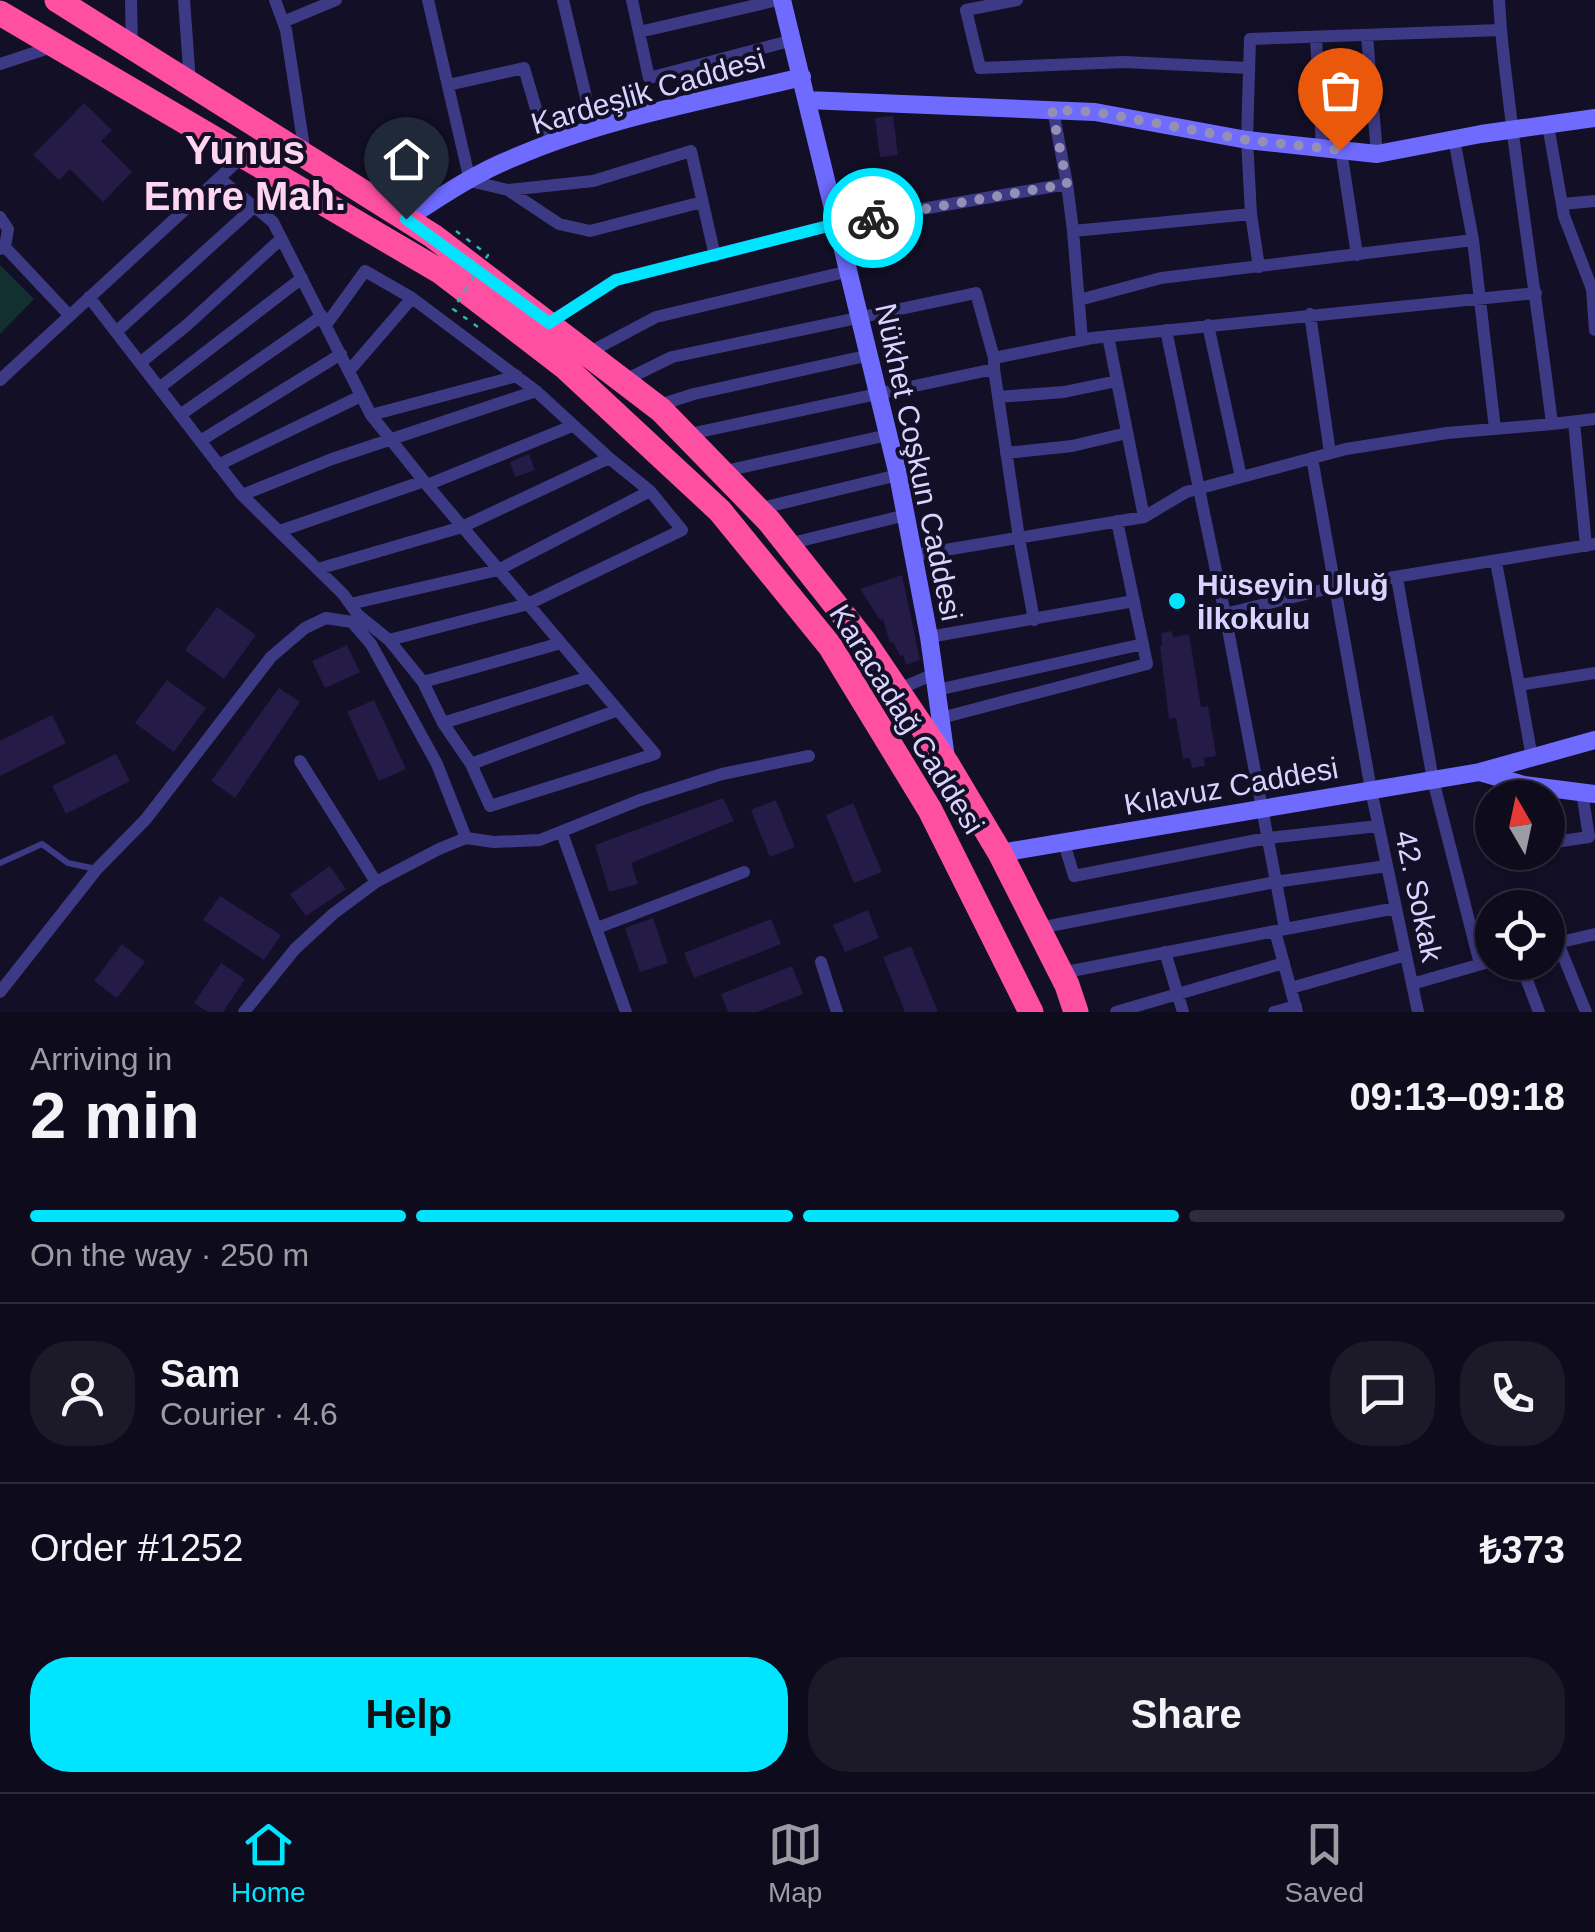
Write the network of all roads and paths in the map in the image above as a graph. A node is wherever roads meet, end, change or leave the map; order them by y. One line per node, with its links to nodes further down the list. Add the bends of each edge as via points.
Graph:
1 (57, 0): 12 (highway, Karacadağ Caddesi)
2 (130, 0): 21 (street)
3 (184, 0): 26 (street)
4 (275, 0): 14 (street)
5 (336, 0): 14 (street)
6 (428, 0): 25 (street)
7 (563, 0): 32 (street)
8 (632, 0): 16 (street)
9 (780, 0): 16 (street); 19 (street, Nükhet Coşkun Caddesi)
10 (1017, 0): 23 (street, via 966,10 980,68 1124,62)
11 (1499, 0): 15 (street)
12 (79, 7): 21 (highway, Karacadağ Caddesi)
13 (0, 13): 20 (highway, Karacadağ Caddesi)
14 (283, 22): 39 (street)
15 (1502, 30): 17 (street); 31 (street)
16 (639, 32): 19 (street, via 649,78)
17 (1367, 36): 18 (street); 37 (street)
18 (1316, 38): 23 (street, via 1250,39); 36 (street)
19 (793, 40): 24 (street, Nükhet Coşkun Caddesi)
20 (56, 46): 22 (street); 38 (highway, Karacadağ Caddesi)
21 (132, 50): 26 (highway, Karacadağ Caddesi)
22 (0, 64)
23 (1249, 68): 34 (street)
24 (802, 76): 27 (street, Nükhet Coşkun Caddesi); 32 (street, Kardeşlik Caddesi)
25 (448, 85): 35 (street, via 524,68); 41 (street)
26 (190, 86): 39 (highway, Karacadağ Caddesi)
27 (807, 100): 28 (street); 51 (street, Nükhet Coşkun Caddesi)
28 (1052, 110): 34 (street); 42 (street)
29 (1595, 118): 30 (street)
30 (1548, 125): 31 (street); 46 (street)
31 (1511, 130): 33 (street); 63 (street)
32 (594, 131): 35 (street, Kardeşlik Caddesi)
33 (1454, 139): 37 (street); 55 (street)
34 (1247, 140): 36 (street); 48 (street)
35 (547, 146): 41 (street, Kardeşlik Caddesi)
36 (1331, 149): 37 (street); 57 (street)
37 (1377, 154)
38 (243, 156): 40 (street); 201 (highway, Karacadağ Caddesi, via 440,272 566,367 720,511 830,646 930,810)
39 (305, 156): 50 (highway, Karacadağ Caddesi)
40 (220, 179): 47 (street); 64 (street)
41 (470, 181): 43 (street); 50 (street, Kardeşlik Caddesi)
42 (1067, 184): 51 (street); 53 (street)
43 (508, 190): 45 (street, via 560,224 590,232); 45 (street, via 593,181 690,151)
44 (1595, 201): 46 (street)
45 (702, 202): 58 (street)
46 (1562, 204): 62 (street)
47 (254, 207): 54 (street); 77 (street)
48 (1251, 214): 53 (street); 59 (street)
49 (0, 218): 56 (street, via 8,229)
50 (406, 219): 72 (highway, Karacadağ Caddesi)
51 (836, 224): 58 (street); 60 (street, Nükhet Coşkun Caddesi)
52 (456, 231): 74 (path, bridge, via 488,254 453,309)
53 (1073, 231): 67 (street)
54 (282, 239): 61 (street); 83 (street)
55 (1473, 240): 57 (street); 65 (street)
56 (3, 248): 69 (street)
57 (1357, 255): 59 (street)
58 (715, 256): 72 (street, via 616,280)
59 (1260, 267): 67 (street, via 1160,278)
60 (849, 271): 70 (street, Nükhet Coşkun Caddesi); 80 (street, via 656,316)
61 (302, 278): 71 (street); 90 (street)
62 (1592, 281): 76 (street)
63 (1536, 293): 65 (street); 100 (street)
64 (89, 297): 69 (street); 77 (street)
65 (1481, 297): 68 (street); 102 (street)
66 (412, 298): 71 (street, via 365,271); 85 (street); 86 (street)
67 (1079, 300): 79 (street)
68 (1310, 314): 73 (street); 109 (street)
69 (69, 315): 87 (street)
70 (860, 317): 82 (street, Nükhet Coşkun Caddesi); 84 (street, via 976,294); 88 (street, via 672,357)
71 (324, 321): 81 (street); 97 (street)
72 (549, 323): 80 (highway, Karacadağ Caddesi)
73 (1208, 325): 75 (street); 115 (street)
74 (478, 327)
75 (1166, 330): 78 (street); 117 (street)
76 (1595, 330)
77 (116, 332): 83 (street)
78 (1108, 336): 79 (street); 89 (street)
79 (1082, 340): 84 (street)
80 (588, 353): 88 (highway, Karacadağ Caddesi)
81 (341, 354): 85 (street); 107 (street)
82 (870, 354): 92 (street, Nükhet Coşkun Caddesi); 95 (street)
83 (140, 362): 90 (street)
84 (994, 364): 92 (street); 94 (street)
85 (349, 371): 93 (street)
86 (517, 376): 91 (street); 96 (street)
87 (0, 380)
88 (623, 380): 95 (highway, Karacadağ Caddesi)
89 (1117, 382): 94 (street); 103 (street)
90 (159, 388): 97 (street)
91 (536, 391): 101 (street); 106 (street)
92 (879, 392): 104 (street); 105 (street, Nükhet Coşkun Caddesi)
93 (362, 396): 96 (street); 112 (street)
94 (998, 397): 108 (street)
95 (656, 406): 104 (highway, Karacadağ Caddesi)
96 (371, 415): 106 (street)
97 (180, 416): 107 (street)
98 (1595, 419): 99 (street)
99 (1574, 422): 100 (street); 128 (street)
100 (1552, 424): 102 (street)
101 (572, 426): 110 (street); 116 (street)
102 (1495, 429): 109 (street)
103 (1127, 433): 108 (street); 122 (street)
104 (685, 435): 113 (highway, Karacadağ Caddesi)
105 (888, 435): 113 (street); 114 (street, Nükhet Coşkun Caddesi)
106 (391, 440): 116 (street); 119 (street)
107 (200, 441): 112 (street)
108 (1006, 452): 126 (street)
109 (1330, 453): 111 (street)
110 (609, 458): 118 (street); 124 (street)
111 (1312, 458): 115 (street); 134 (street, 42. Sokak)
112 (218, 465): 119 (street)
113 (721, 472): 120 (highway, Karacadağ Caddesi)
114 (898, 475): 120 (street); 121 (street, Nükhet Coşkun Caddesi)
115 (1241, 477): 117 (street)
116 (425, 483): 124 (street); 125 (street)
117 (1199, 488): 122 (street); 138 (street)
118 (650, 490): 132 (street); 137 (street, via 682,530)
119 (242, 496): 125 (street)
120 (758, 509): 127 (highway, Karacadağ Caddesi)
121 (906, 514): 127 (street); 129 (street, Nükhet Coşkun Caddesi)
122 (1144, 517): 123 (street)
123 (1117, 521): 126 (street); 135 (street)
124 (462, 527): 131 (street); 132 (street)
125 (280, 531): 131 (street)
126 (1018, 538): 129 (street); 139 (street)
127 (788, 544): 149 (highway, Karacadağ Caddesi)
128 (1590, 545): 130 (street)
129 (915, 555): 140 (street, Nükhet Coşkun Caddesi)
130 (1496, 562): 133 (street); 148 (street)
131 (318, 569): 136 (street)
132 (498, 570): 136 (street); 137 (street)
133 (1396, 578): 134 (street); 160 (street)
134 (1334, 587): 138 (street); 162 (street, 42. Sokak)
135 (1134, 602): 139 (street); 143 (street)
136 (350, 604): 141 (street)
137 (528, 604): 141 (street); 142 (street)
138 (1225, 614): 164 (street)
139 (1034, 620): 140 (street)
140 (929, 638): 147 (street, Nükhet Coşkun Caddesi)
141 (389, 640): 146 (street)
142 (560, 643): 145 (street); 146 (street)
143 (1143, 644): 147 (street); 151 (street, via 1147,664)
144 (1595, 673): 148 (street)
145 (589, 676): 150 (street); 152 (street)
146 (423, 682): 152 (street)
147 (936, 682): 149 (street); 151 (street, Nükhet Coşkun Caddesi)
148 (1519, 685): 155 (street)
149 (897, 690): 158 (highway, Karacadağ Caddesi)
150 (618, 710): 157 (street); 157 (street, via 655,754 490,806)
151 (941, 718): 158 (street, Nükhet Coşkun Caddesi)
152 (443, 722): 157 (street)
153 (1595, 740): 155 (street, Kılavuz Caddesi)
154 (809, 756): 166 (street, via 722,774)
155 (1532, 758): 159 (street, Kılavuz Caddesi)
156 (300, 761): 176 (street)
157 (471, 764)
158 (947, 764): 171 (highway, Karacadağ Caddesi)
159 (1475, 772): 160 (street, Kılavuz Caddesi); 161 (street)
160 (1434, 780): 162 (street, Kılavuz Caddesi); 179 (street)
161 (1490, 780)
162 (1370, 790): 164 (street, Kılavuz Caddesi); 165 (street, 42. Sokak)
163 (1589, 793): 169 (street, via 1589,837)
164 (1261, 809): 168 (street); 170 (street, Kılavuz Caddesi)
165 (1378, 826): 168 (street); 173 (street, 42. Sokak)
166 (562, 833): 167 (street, via 510,842); 180 (street)
167 (466, 838): 174 (street, via 437,764 372,644 352,622 326,618 304,628 272,658 146,819); 176 (street)
168 (1267, 838): 170 (street, via 1074,876); 177 (street)
169 (1565, 840)
170 (1064, 842): 171 (street, Kılavuz Caddesi)
171 (1000, 853): 181 (highway, Karacadağ Caddesi)
172 (0, 863): 174 (lane, via 42,844 68,863)
173 (1387, 866): 177 (street); 178 (street, 42. Sokak)
174 (97, 869): 195 (street)
175 (744, 872): 180 (street)
176 (376, 882): 198 (street, via 295,949)
177 (1276, 882): 181 (street); 182 (street)
178 (1396, 908): 182 (street); 186 (street, 42. Sokak)
179 (1475, 924)
180 (597, 928): 199 (street)
181 (1039, 928): 191 (highway, Karacadağ Caddesi)
182 (1280, 930): 185 (street); 188 (street)
183 (1595, 934): 184 (street)
184 (1565, 941)
185 (1165, 952): 191 (street); 196 (street)
186 (1406, 956): 193 (street, 42. Sokak); 194 (street)
187 (821, 962): 200 (street)
188 (1284, 962): 194 (street); 196 (street)
189 (1475, 965): 193 (street)
190 (1565, 969): 208 (street)
191 (1061, 973): 202 (highway, Karacadağ Caddesi)
192 (1527, 980): 207 (street)
193 (1412, 984): 206 (street, 42. Sokak)
194 (1291, 988): 197 (street)
195 (0, 992)
196 (1178, 993): 203 (street); 204 (street)
197 (1297, 1009): 205 (street)
198 (244, 1012)
199 (626, 1012)
200 (837, 1012)
201 (1031, 1012)
202 (1076, 1012)
203 (1116, 1012)
204 (1183, 1012)
205 (1274, 1012)
206 (1418, 1012)
207 (1539, 1012)
208 (1586, 1012)

